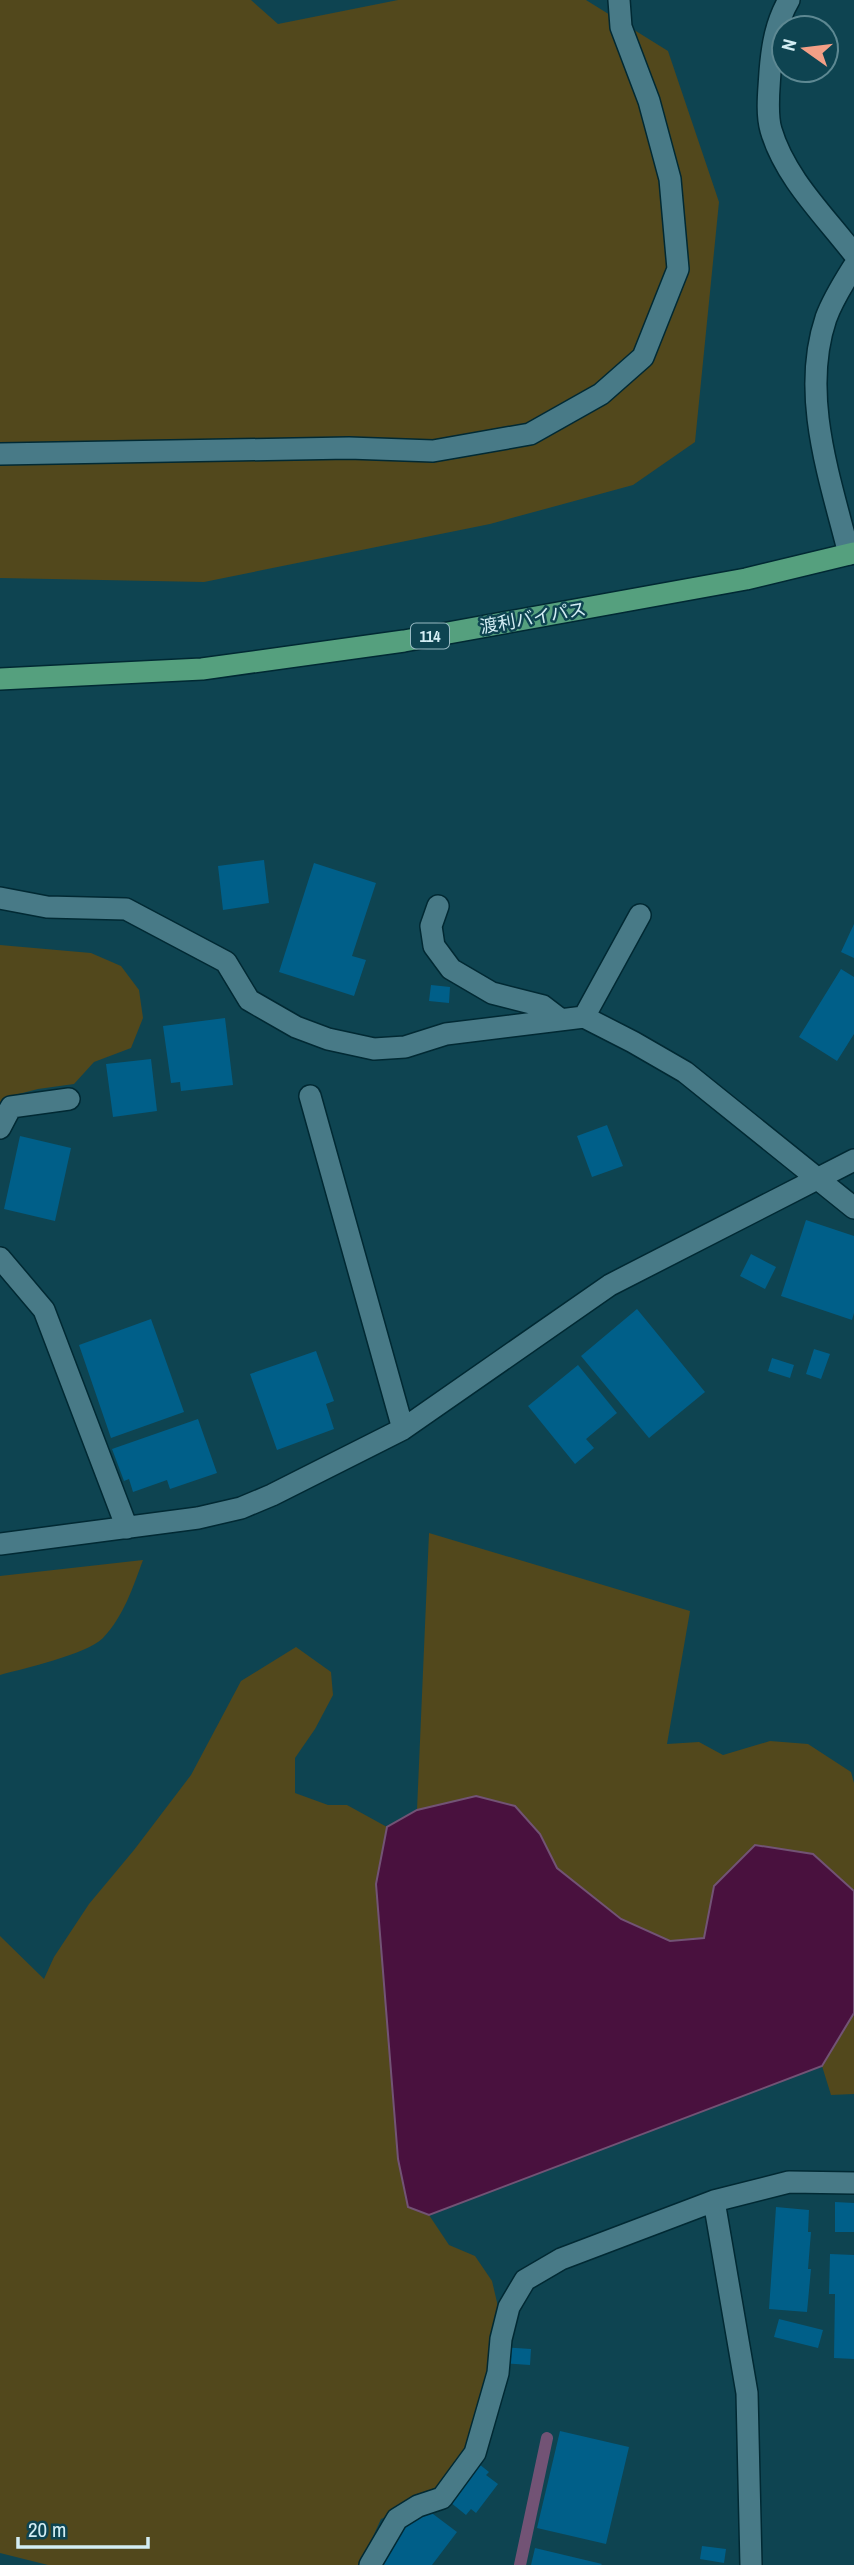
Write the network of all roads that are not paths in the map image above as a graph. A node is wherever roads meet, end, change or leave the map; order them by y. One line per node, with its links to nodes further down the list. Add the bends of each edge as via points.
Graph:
1 (619, 0): 5 (street, via 621,27 649,101 670,179 678,268 643,358 601,394 530,434 433,451 349,448)
2 (789, 0): 3 (street, via 772,46 771,128 800,186)
3 (854, 254)
4 (854, 266): 6 (street, via 827,317 815,386 825,459)
5 (0, 454)
6 (852, 553): 7 (highway, 渡利バイパス / 114, via 746,579 404,641 202,669)
7 (0, 679)
8 (0, 898): 12 (street, via 47,907 126,909 226,962 249,1000 328,1039 374,1049)
9 (438, 906): 12 (street, via 431,926 434,946 451,969 492,993 543,1006)
10 (640, 915): 11 (street)
11 (584, 1017): 12 (street); 17 (street, via 685,1072)
12 (560, 1019)
13 (310, 1096): 20 (street)
14 (69, 1099): 15 (street, via 11,1107)
15 (0, 1128)
16 (854, 1160): 17 (street)
17 (819, 1178): 18 (street); 20 (street, via 610,1285)
18 (854, 1208)
19 (0, 1258): 21 (street, via 44,1310)
20 (403, 1429): 21 (street, via 241,1508)
21 (127, 1528): 22 (street)
22 (0, 1545)
23 (854, 2183): 24 (street, via 789,2182)
24 (714, 2201): 25 (street, via 561,2259 526,2280 509,2307 498,2373 475,2453 442,2498 397,2519); 26 (street, via 747,2393)
25 (370, 2565)
26 (751, 2565)

